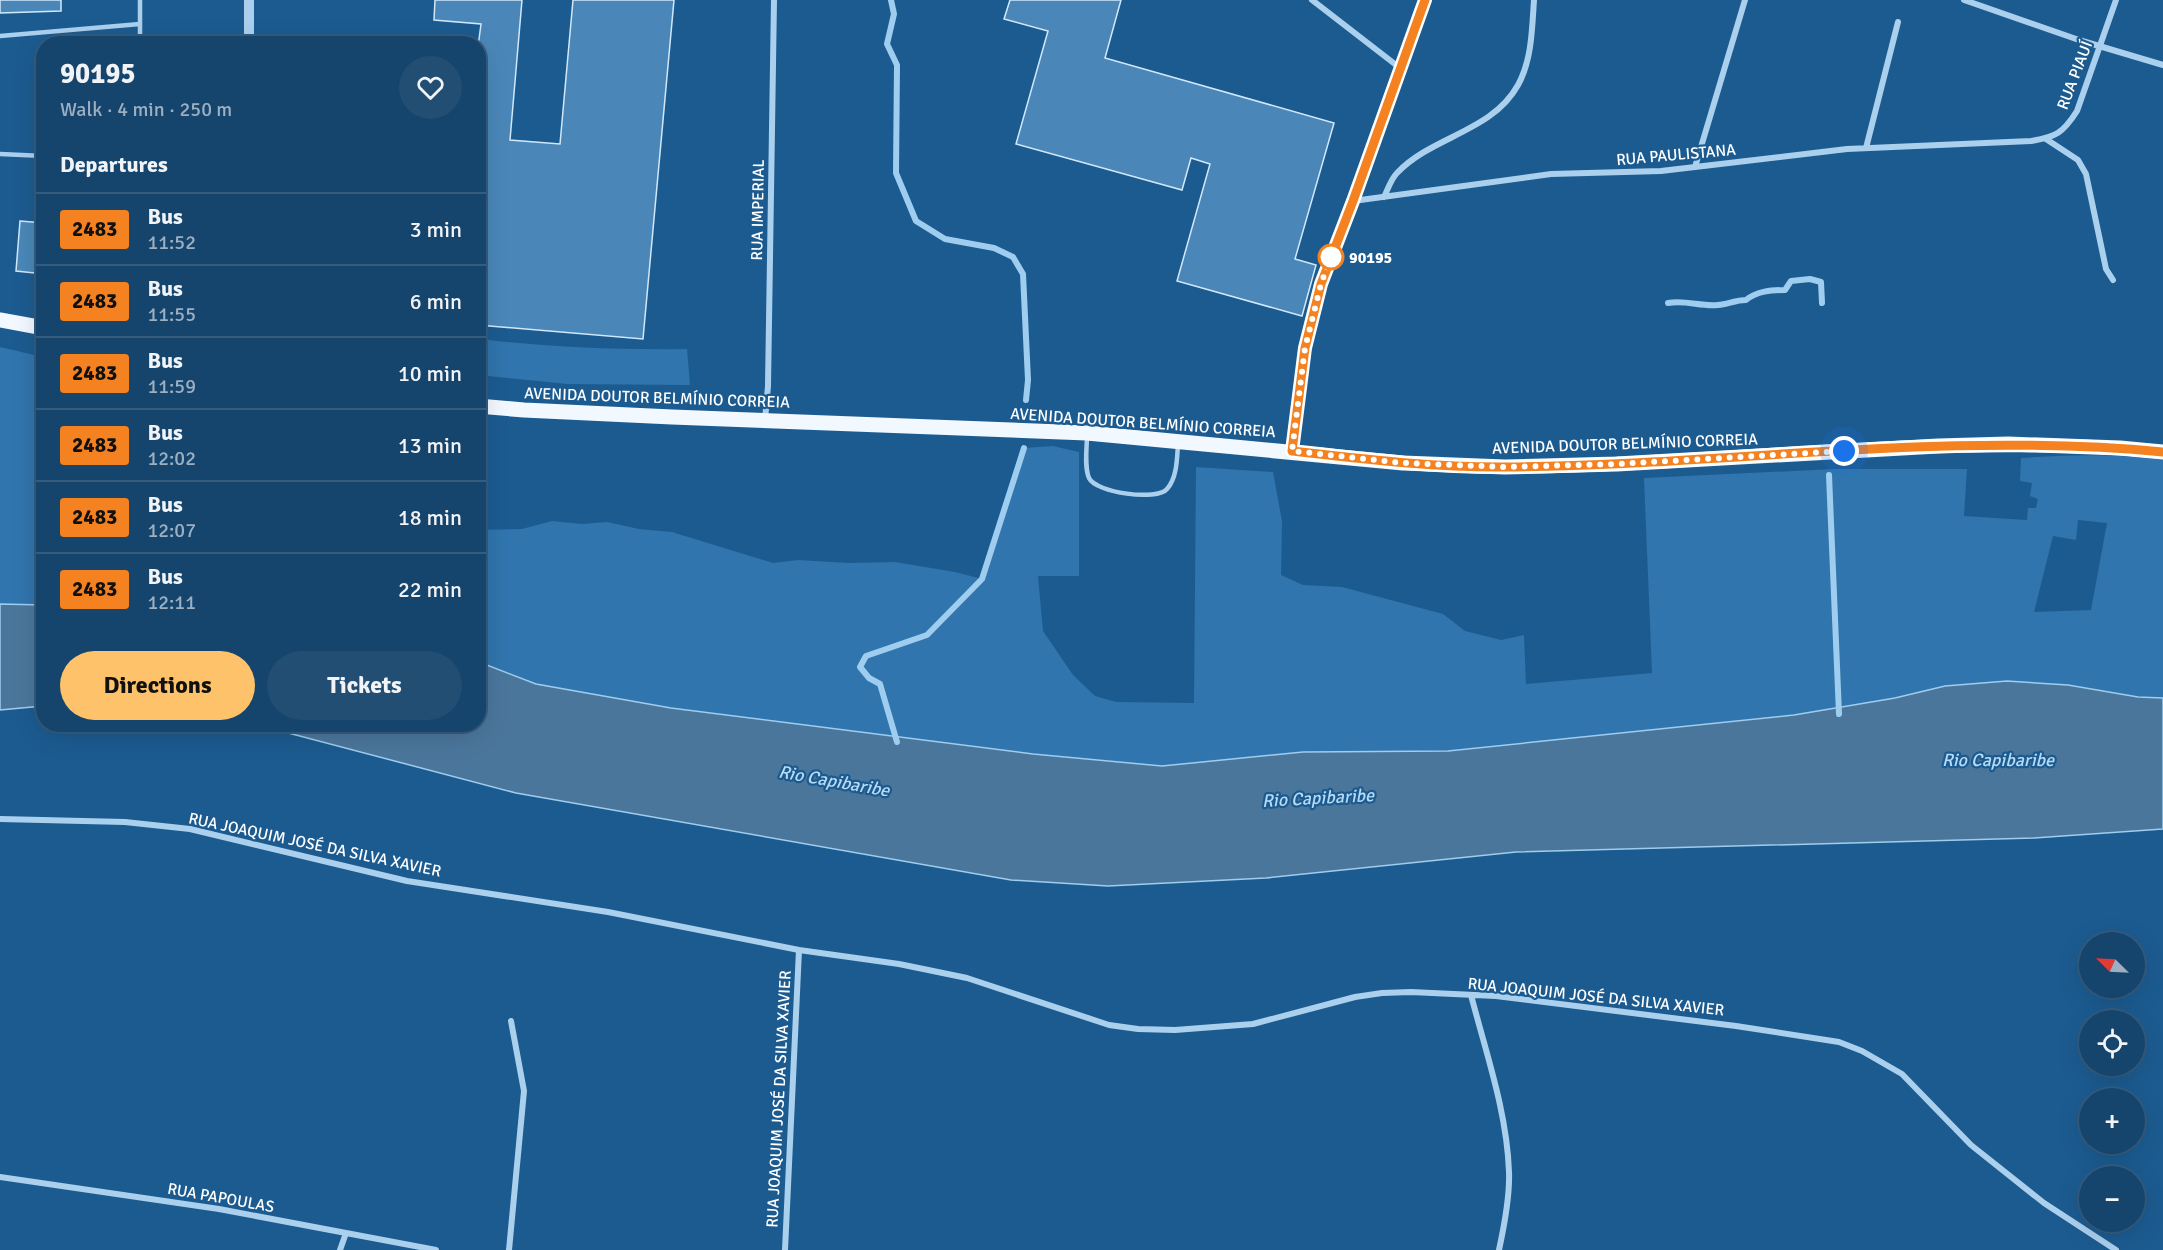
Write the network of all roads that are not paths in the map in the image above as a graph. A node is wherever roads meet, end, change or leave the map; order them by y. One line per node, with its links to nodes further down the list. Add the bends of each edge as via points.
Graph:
1 (140, 0): 11 (lane)
2 (249, 0): 14 (street)
3 (774, 0): 29 (street, RUA IMPERIAL)
4 (1312, 0): 17 (street)
5 (1425, 0): 17 (street)
6 (1534, 0): 23 (street, via 1527,63 1506,102 1470,129 1416,156 1395,174)
7 (1745, 0): 22 (street)
8 (1964, 0): 15 (street)
9 (2116, 0): 15 (street, RUA PIAUÍ)
10 (1898, 22): 19 (street)
11 (140, 24): 12 (lane); 13 (lane)
12 (0, 36)
13 (140, 36)
14 (249, 36)
15 (2100, 46): 16 (street); 18 (street, RUA PIAUÍ, via 2078,111 2057,135)
16 (2163, 64)
17 (1400, 68): 24 (street)
18 (2046, 139): 19 (street, RUA PAULISTANA); 25 (street, via 2078,160 2086,174 2106,269)
19 (1866, 148): 22 (street, RUA PAULISTANA)
20 (0, 154): 21 (lane)
21 (36, 156)
22 (1695, 167): 23 (street, RUA PAULISTANA, via 1551,174)
23 (1384, 197): 24 (street, RUA PAULISTANA)
24 (1353, 201): 32 (street, via 1321,284 1305,348)
25 (2113, 280)
26 (0, 320): 27 (main road)
27 (36, 327)
28 (486, 406): 29 (main road, AVENIDA DOUTOR BELMÍNIO CORREIA)
29 (765, 420): 30 (main road, AVENIDA DOUTOR BELMÍNIO CORREIA)
30 (1088, 433): 31 (main road, AVENIDA DOUTOR BELMÍNIO CORREIA); 31 (lane, via 1088,472 1095,485 1144,495 1166,492 1172,482)
31 (1179, 442): 32 (main road, AVENIDA DOUTOR BELMÍNIO CORREIA)
32 (1292, 451): 33 (main road, AVENIDA DOUTOR BELMÍNIO CORREIA, via 1403,463 1505,467 2008,444)
33 (2163, 452)
34 (0, 819): 35 (street, RUA JOAQUIM JOSÉ DA SILVA XAVIER, via 125,822 190,829 407,881 608,912)
35 (799, 950): 36 (street, RUA JOAQUIM JOSÉ DA SILVA XAVIER, via 968,978 1109,1025 1138,1029 1253,1024 1382,993); 43 (street, RUA JOAQUIM JOSÉ DA SILVA XAVIER)
36 (1471, 995): 44 (street, via 1504,1122 1510,1174); 45 (street, RUA JOAQUIM JOSÉ DA SILVA XAVIER, via 1724,1024 1839,1042 1862,1051 1902,1074 1971,1145 2044,1203)
37 (511, 1021): 42 (street, via 524,1091)
38 (0, 1177): 39 (street, RUA PAPOULAS, via 219,1209)
39 (346, 1233): 40 (street); 41 (street, RUA PAPOULAS)
40 (340, 1250)
41 (436, 1250)
42 (508, 1250)
43 (785, 1250)
44 (1498, 1250)
45 (2116, 1250)

